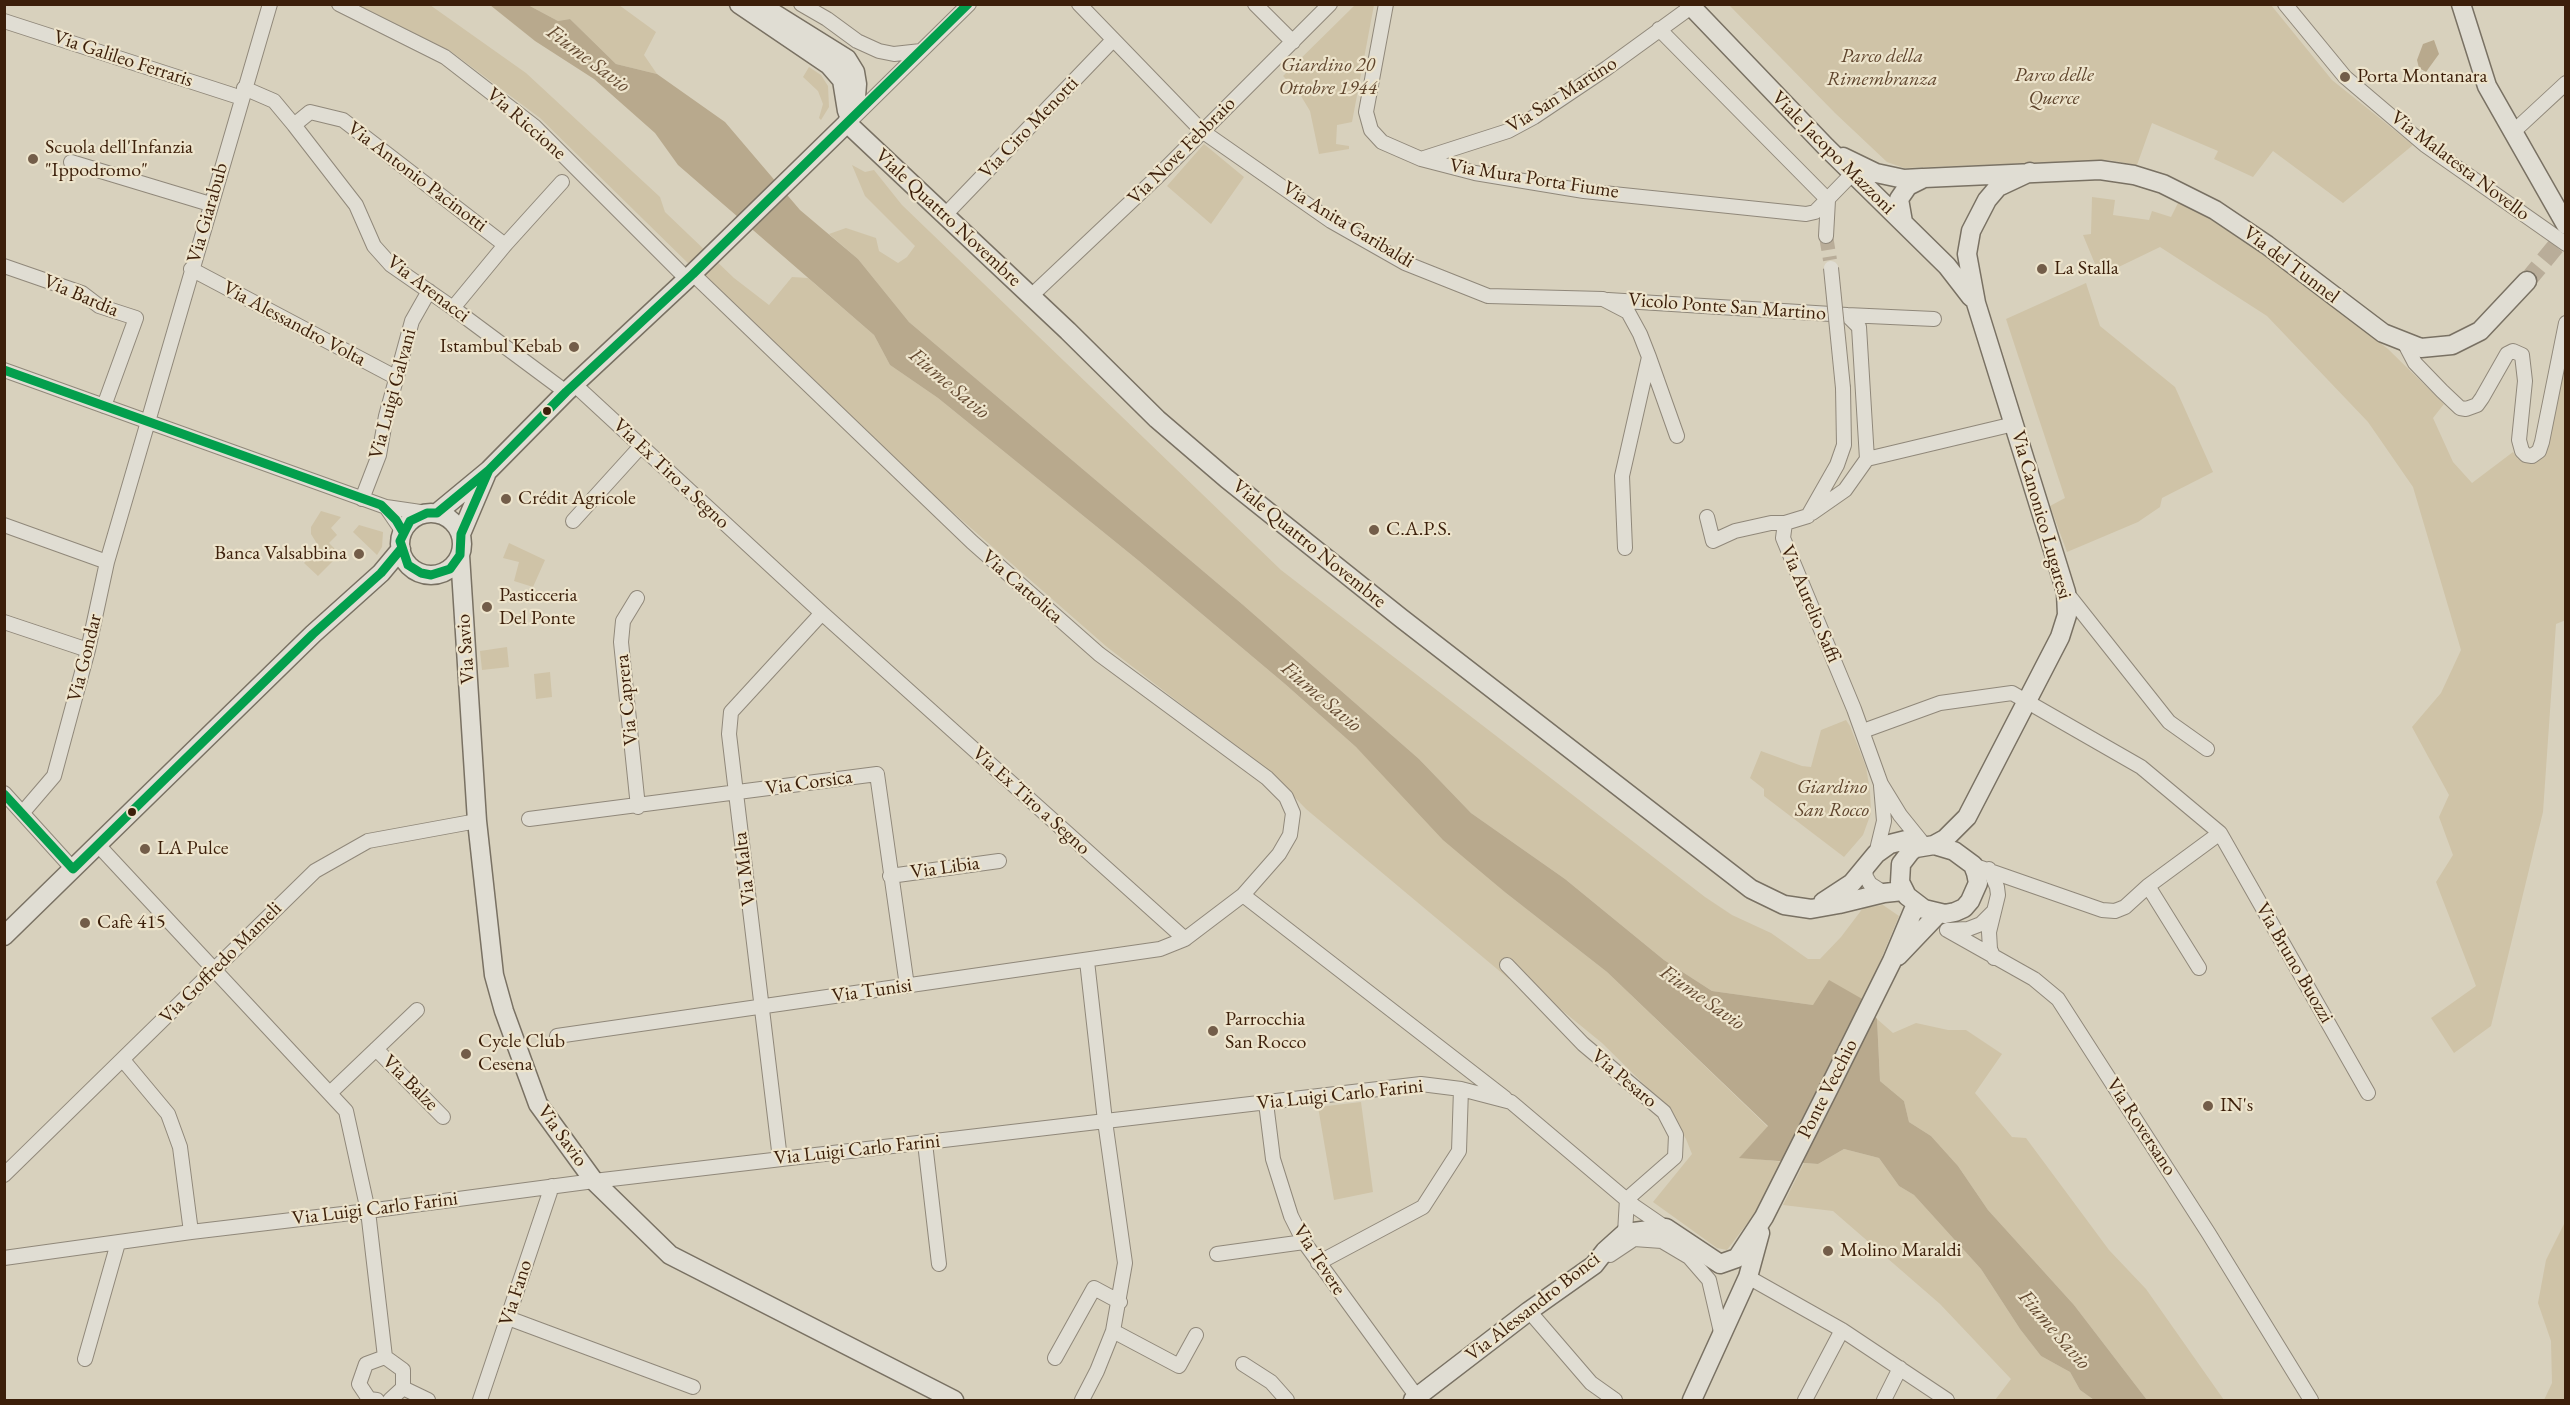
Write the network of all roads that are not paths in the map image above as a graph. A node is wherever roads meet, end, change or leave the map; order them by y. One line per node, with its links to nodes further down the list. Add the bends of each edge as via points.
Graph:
1 (270, 4): 22 (street, Via Giarabub)
2 (339, 4): 45 (street, Via Riccione, via 445,57 534,126)
3 (739, 4): 23 (street, via 829,65 845,89)
4 (759, 4): 23 (street, via 847,59 857,84)
5 (801, 4): 15 (street)
6 (825, 4): 15 (street)
7 (969, 4): 20 (street)
8 (1079, 4): 18 (street, Via Anita Garibaldi)
9 (1255, 4): 19 (street)
10 (1330, 4): 19 (street, Via Nove Febbraio)
11 (1386, 4): 28 (street, Via Mura Porta Fiume, via 1366,112 1371,130 1382,142)
12 (2285, 4): 40 (street, Via Malatesta Novello, via 2345,77 2425,145)
13 (2461, 4): 26 (street, via 2487,86)
14 (1690, 6): 17 (street, Via San Martino); 27 (street, Viale Jacopo Mazzoni)
15 (827, 20): 20 (street, via 879,51)
16 (4, 21): 22 (street, Via Galileo Ferraris)
17 (1659, 29): 28 (street, Via San Martino, via 1534,117 1508,131); 34 (street, Viale Jacopo Mazzoni)
18 (1112, 41): 25 (street, Via Anita Garibaldi); 36 (street, Via Ciro Menotti)
19 (1293, 42): 25 (street, Via Nove Febbraio)
20 (921, 51): 23 (street)
21 (2565, 83): 26 (street)
22 (243, 93): 24 (street, Via Arenacci, via 274,101); 35 (street, Via Giarabub)
23 (847, 123): 36 (street, Viale Quattro Novembre); 45 (street)
24 (294, 125): 41 (street, Via Antonio Pacinotti, via 310,112 343,120); 47 (street, Via Arenacci, via 356,204 374,246 391,265)
25 (1202, 131): 48 (street, Via Nove Febbraio); 49 (street, Via Anita Garibaldi, via 1331,221 1405,263 1488,296)
26 (2512, 133): 38 (street)
27 (1826, 147): 31 (street, Viale Jacopo Mazzoni); 32 (street, Via del Tunnel, via 1876,173)
28 (1421, 159): 34 (street, Via Mura Porta Fiume, via 1475,173 1584,191 1722,206 1806,214 1815,212)
29 (71, 162): 35 (street)
30 (2031, 172): 32 (street, Via del Tunnel); 50 (street, Via del Tunnel, via 1998,188 1980,211 1971,231 1967,254); 55 (street, Via del Tunnel, via 2103,170 2134,175 2190,196 2267,245 2383,333)
31 (1852, 174): 34 (street); 37 (street, Viale Jacopo Mazzoni)
32 (1924, 178): 37 (street, via 1908,186 1899,199)
33 (562, 182): 41 (street)
34 (1828, 200): 39 (street)
35 (210, 204): 44 (street, Via Giarabub)
36 (945, 215): 48 (street, Viale Quattro Novembre)
37 (1903, 222): 50 (street, Viale Jacopo Mazzoni, via 1947,266)
38 (2565, 225)
39 (1826, 236)
40 (2565, 244)
41 (505, 245): 51 (street)
42 (1830, 264): 71 (street, Via Aurelio Saffi, bridge, via 1843,388 1844,445)
43 (4, 266): 60 (street, Via Bardia, via 82,293 99,306 136,318)
44 (191, 269): 58 (street, Via Alessandro Volta); 61 (street, Via Giarabub)
45 (694, 279): 59 (street); 111 (street, Via Cattolica, via 972,542 1099,654 1268,778 1286,796 1293,813 1290,835 1279,854)
46 (2527, 281): 55 (street, Via del Tunnel, via 2493,319 2466,340 2432,348)
47 (429, 291): 51 (street, Via Arenacci); 58 (street, Via Luigi Galvani, via 412,321)
48 (1031, 296): 113 (street, Viale Quattro Novembre, via 1157,419 1401,618 1751,889 1784,905)
49 (1602, 299): 52 (street, Vicolo Ponte San Martino); 56 (street, Via Anita Garibaldi, via 1628,312)
50 (1976, 303): 62 (street, Via Canonico Lugaresi)
51 (453, 308): 59 (street, Via Arenacci)
52 (1847, 315): 53 (street); 65 (street, Vicolo Ponte San Martino, via 1859,327)
53 (1934, 319)
54 (2565, 323): 55 (street, via 2542,442 2532,456 2522,451 2519,440 2525,381 2523,355 2512,351 2507,354 2482,398 2466,409 2442,392 2415,363)
55 (2404, 342)
56 (1649, 357): 63 (street, Via Anita Garibaldi); 77 (street, via 1622,476)
57 (4, 370): 60 (street)
58 (397, 378): 67 (street, Via Luigi Galvani, via 379,454)
59 (570, 388): 64 (street, Via Ex Tiro a Segno); 66 (street)
60 (104, 406): 61 (street)
61 (148, 422): 67 (street); 79 (street, Via Gondar)
62 (2014, 424): 65 (street); 83 (street, Via Canonico Lugaresi)
63 (1677, 436)
64 (641, 446): 72 (street); 86 (street, Via Ex Tiro a Segno)
65 (1867, 459): 71 (street, via 1845,490)
66 (489, 470): 69 (street); 75 (street)
67 (363, 499): 68 (street)
68 (386, 507): 69 (street); 76 (street)
69 (432, 513): 75 (street, via 452,521); 76 (street, via 410,521)
70 (1707, 516): 73 (street, via 1713,541 1735,531)
71 (1808, 516): 73 (street, Via Aurelio Saffi)
72 (573, 521)
73 (1785, 523): 90 (street, Via Aurelio Saffi, via 1783,538)
74 (4, 525): 79 (street)
75 (461, 534): 78 (street)
76 (402, 540): 80 (street); 81 (street, via 408,565)
77 (1625, 548)
78 (460, 555): 82 (street, via 450,569); 85 (street, Via Savio)
79 (107, 562): 88 (street, Via Gondar)
80 (381, 573): 81 (street); 101 (street)
81 (421, 573): 82 (street)
82 (440, 574): 85 (street, Via Savio)
83 (2066, 592): 89 (street, Via Canonico Lugaresi, via 2064,627); 91 (street, via 2169,722)
84 (637, 598): 95 (street, Via Caprera, via 622,621 621,642)
85 (463, 601): 99 (street, Via Savio)
86 (822, 613): 94 (street, Via Malta, via 731,712 729,734); 117 (street, Via Ex Tiro a Segno)
87 (4, 622): 88 (street)
88 (88, 650): 96 (street, Via Gondar, via 54,776)
89 (2026, 702): 90 (street, via 2012,693 1940,703); 97 (street, Via Canonico Lugaresi); 100 (street, via 2141,767)
90 (1863, 731): 92 (street, Via Aurelio Saffi)
91 (2206, 749)
92 (1881, 784): 102 (street, Via Aurelio Saffi, via 1900,815); 103 (street, via 1884,821)
93 (4, 793): 96 (street)
94 (736, 793): 95 (street, Via Corsica); 108 (street, Via Corsica, via 877,774); 125 (street, Via Malta)
95 (638, 807): 98 (street, Via Corsica)
96 (24, 812): 106 (street)
97 (1967, 817): 102 (street, via 1945,839); 105 (street, via 1965,834)
98 (529, 819)
99 (477, 821): 123 (street, Via Goffredo Mameli, via 368,841 315,871); 140 (street, Via Savio, via 494,975 504,1011 538,1104)
100 (2220, 833): 109 (street); 132 (street, Via Bruno Buozzi)
101 (98, 845): 106 (street); 123 (street)
102 (1927, 846): 103 (street, via 1897,841); 105 (street, via 1954,851); 112 (street, via 1911,851 1901,864 1900,882)
103 (1876, 854): 107 (street)
104 (999, 861): 108 (street, Via Libia)
105 (1976, 864): 109 (street, via 2102,910 2125,907); 114 (street, via 1997,887); 115 (street, via 1978,883 1970,901)
106 (73, 868): 116 (street)
107 (1865, 870): 110 (street, via 1870,884); 113 (street, via 1841,892)
108 (890, 876): 124 (street, Via Corsica)
109 (2148, 885): 122 (street)
110 (1884, 893): 112 (street, Viale Quattro Novembre); 113 (street, Viale Quattro Novembre)
111 (1243, 895): 117 (street); 133 (street)
112 (1910, 897): 115 (street); 120 (street, Ponte Vecchio)
113 (1811, 909)
114 (1993, 912): 115 (street, via 1981,924 1968,929); 118 (street, via 1988,941)
115 (1944, 919): 118 (street, Via Roversano); 120 (street, Ponte Vecchio)
116 (4, 936)
117 (1185, 939): 119 (street, Via Tunisi, via 1160,949)
118 (1994, 958): 184 (street, Via Roversano, via 2034,979 2058,999 2209,1233)
119 (1087, 960): 124 (street, Via Tunisi); 136 (street)
120 (1892, 961): 144 (street, Ponte Vecchio)
121 (1507, 965): 142 (street, Via Pesaro, via 1583,1044 1664,1112 1676,1135 1675,1157)
122 (2199, 968)
123 (215, 969): 129 (street, Via Goffredo Mameli); 131 (street)
124 (907, 986): 125 (street, Via Tunisi)
125 (762, 1007): 127 (street, Via Tunisi); 138 (street, Via Malta)
126 (417, 1010): 128 (street)
127 (557, 1036)
128 (376, 1049): 131 (street); 135 (street, Via Balze)
129 (123, 1060): 139 (street, Via Goffredo Mameli); 146 (street, via 168,1114 180,1147)
130 (1461, 1089): 133 (street, Via Luigi Carlo Farini); 134 (street, Via Luigi Carlo Farini, via 1421,1084); 152 (street, via 1459,1151 1423,1207)
131 (330, 1093): 143 (street, via 346,1111)
132 (2368, 1093)
133 (1511, 1102): 142 (street, Via Luigi Carlo Farini)
134 (1266, 1103): 136 (street, Via Luigi Carlo Farini); 148 (street, Via Tevere, via 1273,1160)
135 (443, 1117)
136 (1105, 1121): 137 (street, Via Luigi Carlo Farini); 156 (street, via 1125,1263)
137 (925, 1143): 138 (street, Via Luigi Carlo Farini); 153 (street)
138 (780, 1159): 140 (street, Via Luigi Carlo Farini)
139 (4, 1175)
140 (594, 1181): 141 (street, Via Luigi Carlo Farini); 170 (street, Via Savio, via 670,1255)
141 (552, 1186): 143 (street, Via Luigi Carlo Farini); 158 (street, Via Fano)
142 (1627, 1199): 145 (street, Via Luigi Carlo Farini); 147 (street)
143 (368, 1211): 146 (street, Via Luigi Carlo Farini); 163 (street)
144 (1764, 1217): 145 (street, Via Luigi Carlo Farini, via 1737,1258 1720,1264); 155 (street)
145 (1666, 1228): 147 (street)
146 (191, 1232): 149 (street, Via Luigi Carlo Farini)
147 (1625, 1233): 154 (street, Via Alessandro Bonci)
148 (1304, 1242): 150 (street); 152 (street, Via Tevere)
149 (118, 1243): 151 (street, Via Luigi Carlo Farini); 165 (street)
150 (1217, 1254)
151 (4, 1258)
152 (1318, 1263): 171 (street, Via Tevere)
153 (939, 1264)
154 (1594, 1265): 157 (street, Via Alessandro Bonci); 161 (street, via 1634,1239 1662,1241 1689,1257 1709,1280)
155 (1748, 1276): 159 (street); 161 (street)
156 (1120, 1302): 160 (street); 164 (street, via 1094,1288)
157 (1529, 1311): 171 (street, Via Alessandro Bonci); 179 (street, via 1591,1383)
158 (508, 1318): 168 (street); 175 (street, Via Fano)
159 (1842, 1330): 167 (street); 181 (street)
160 (1113, 1331): 162 (street, via 1179,1366); 177 (street)
161 (1721, 1332): 180 (street)
162 (1196, 1335)
163 (385, 1357): 169 (street, via 403,1370); 172 (street, via 366,1364 359,1384)
164 (1055, 1358)
165 (85, 1359)
166 (1243, 1364): 178 (street, via 1271,1382)
167 (1900, 1368): 182 (street); 183 (street)
168 (693, 1387)
169 (404, 1388): 173 (street); 174 (street)
170 (935, 1396): 176 (street, Via Savio)
171 (1415, 1399)
172 (372, 1400)
173 (390, 1401)
174 (428, 1401)
175 (480, 1401)
176 (954, 1401)
177 (1082, 1401)
178 (1287, 1401)
179 (1615, 1401)
180 (1692, 1401)
181 (1805, 1401)
182 (1884, 1401)
183 (1947, 1401)
184 (2311, 1401)

